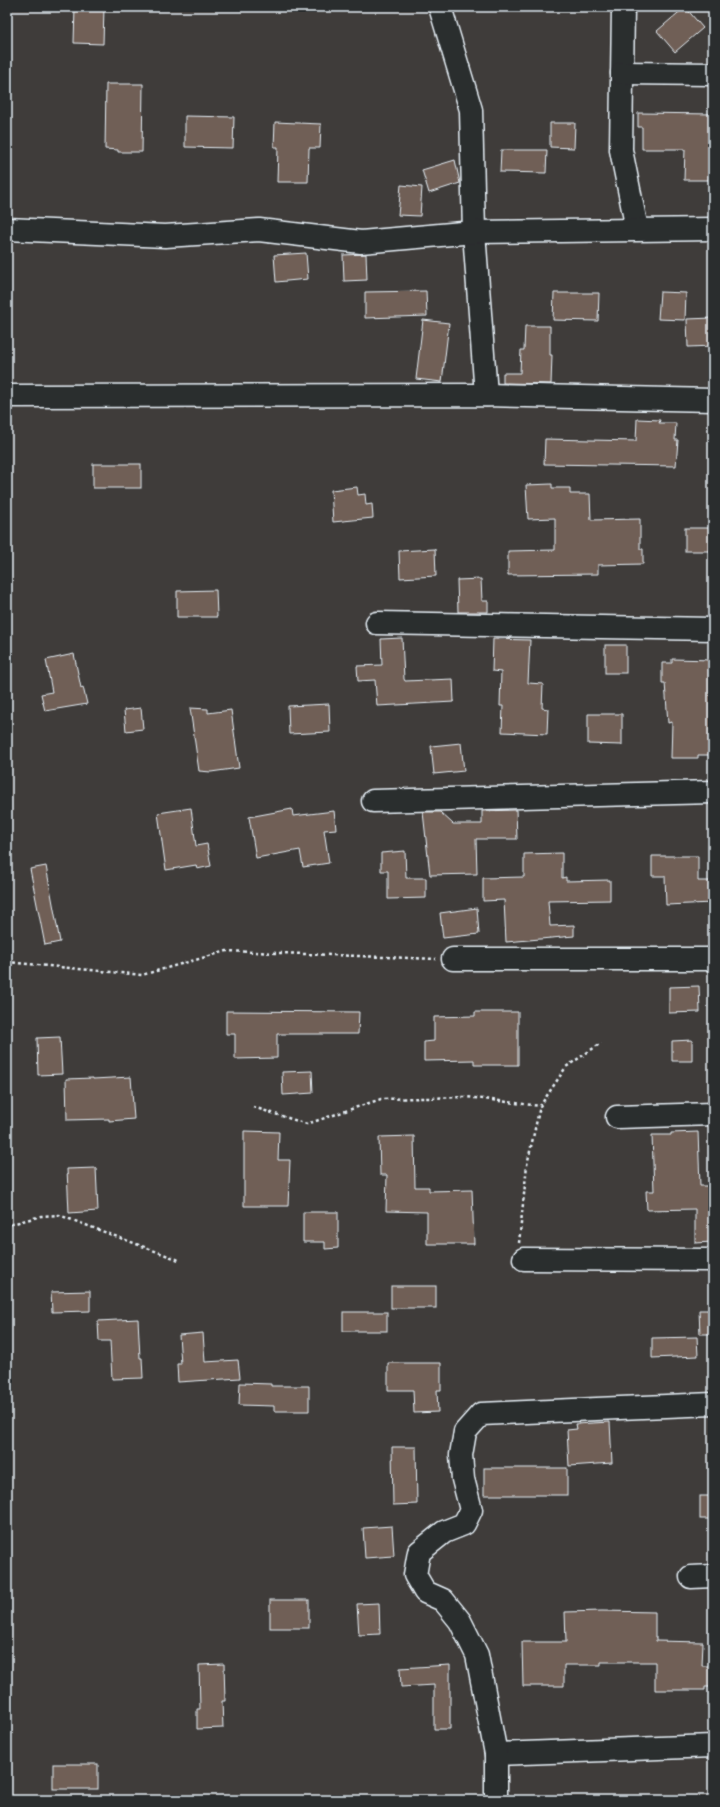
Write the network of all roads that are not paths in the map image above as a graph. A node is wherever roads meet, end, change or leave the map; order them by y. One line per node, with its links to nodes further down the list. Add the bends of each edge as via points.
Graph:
1 (440, 7): 8 (street, via 471,110)
2 (623, 7): 3 (street)
3 (622, 73): 4 (street); 6 (street, via 621,150)
4 (713, 74)
5 (7, 229): 8 (street, via 165,236 259,230 361,242)
6 (637, 229): 7 (street); 8 (street)
7 (713, 229)
8 (474, 232): 9 (street)
9 (486, 395): 10 (street); 11 (street)
10 (7, 396)
11 (713, 400)
12 (377, 623): 13 (street)
13 (713, 629)
14 (713, 792): 15 (street)
15 (373, 801)
16 (453, 959): 17 (street)
17 (713, 959)
18 (713, 1114): 19 (street)
19 (617, 1117)
20 (524, 1259): 21 (street)
21 (713, 1260)
22 (713, 1404): 26 (street, via 481,1414 465,1432 461,1455 463,1479 472,1510 464,1524 444,1532 420,1552 415,1575 425,1592 444,1600 460,1621 477,1655)
23 (713, 1576): 24 (street)
24 (691, 1577)
25 (713, 1746): 26 (street)
26 (496, 1754): 27 (street)
27 (496, 1800)

